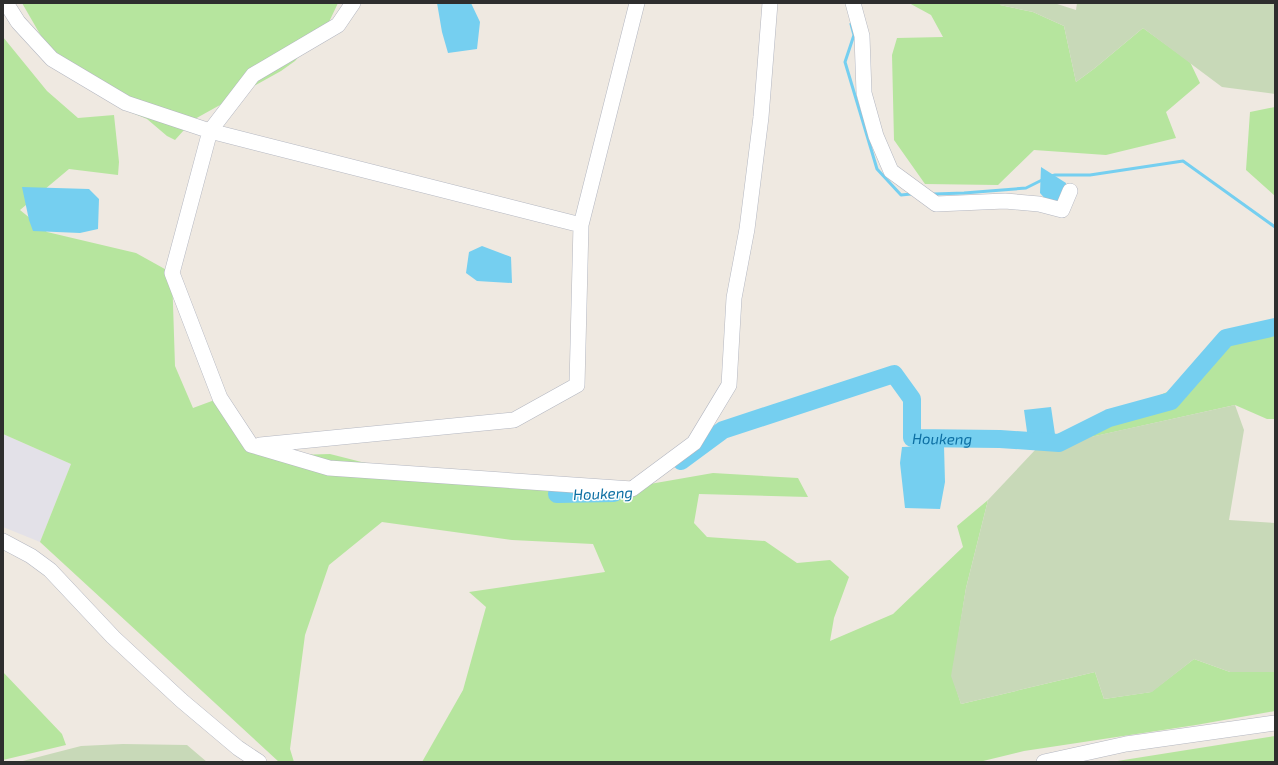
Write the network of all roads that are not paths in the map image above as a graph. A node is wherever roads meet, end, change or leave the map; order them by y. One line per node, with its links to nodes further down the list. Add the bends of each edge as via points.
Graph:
1 (6, 3): 6 (street, via 18,22 52,59 126,103)
2 (353, 3): 6 (street, via 338,25 253,75)
3 (638, 3): 8 (street)
4 (770, 3): 9 (street, via 761,117 747,229 734,298 729,385 694,443 632,489 329,468)
5 (854, 3): 7 (street, via 862,36 864,93 876,136 891,171 936,204 1005,201 1039,204 1062,210)
6 (210, 131): 8 (street); 9 (street, via 172,273 220,398)
7 (1070, 191)
8 (581, 226): 9 (street, via 577,385 514,420)
9 (251, 446)
10 (3, 541): 12 (street, via 50,570 113,637 176,695 238,748)
11 (1275, 723): 13 (street, via 1126,744)
12 (259, 762)
13 (1044, 762)

